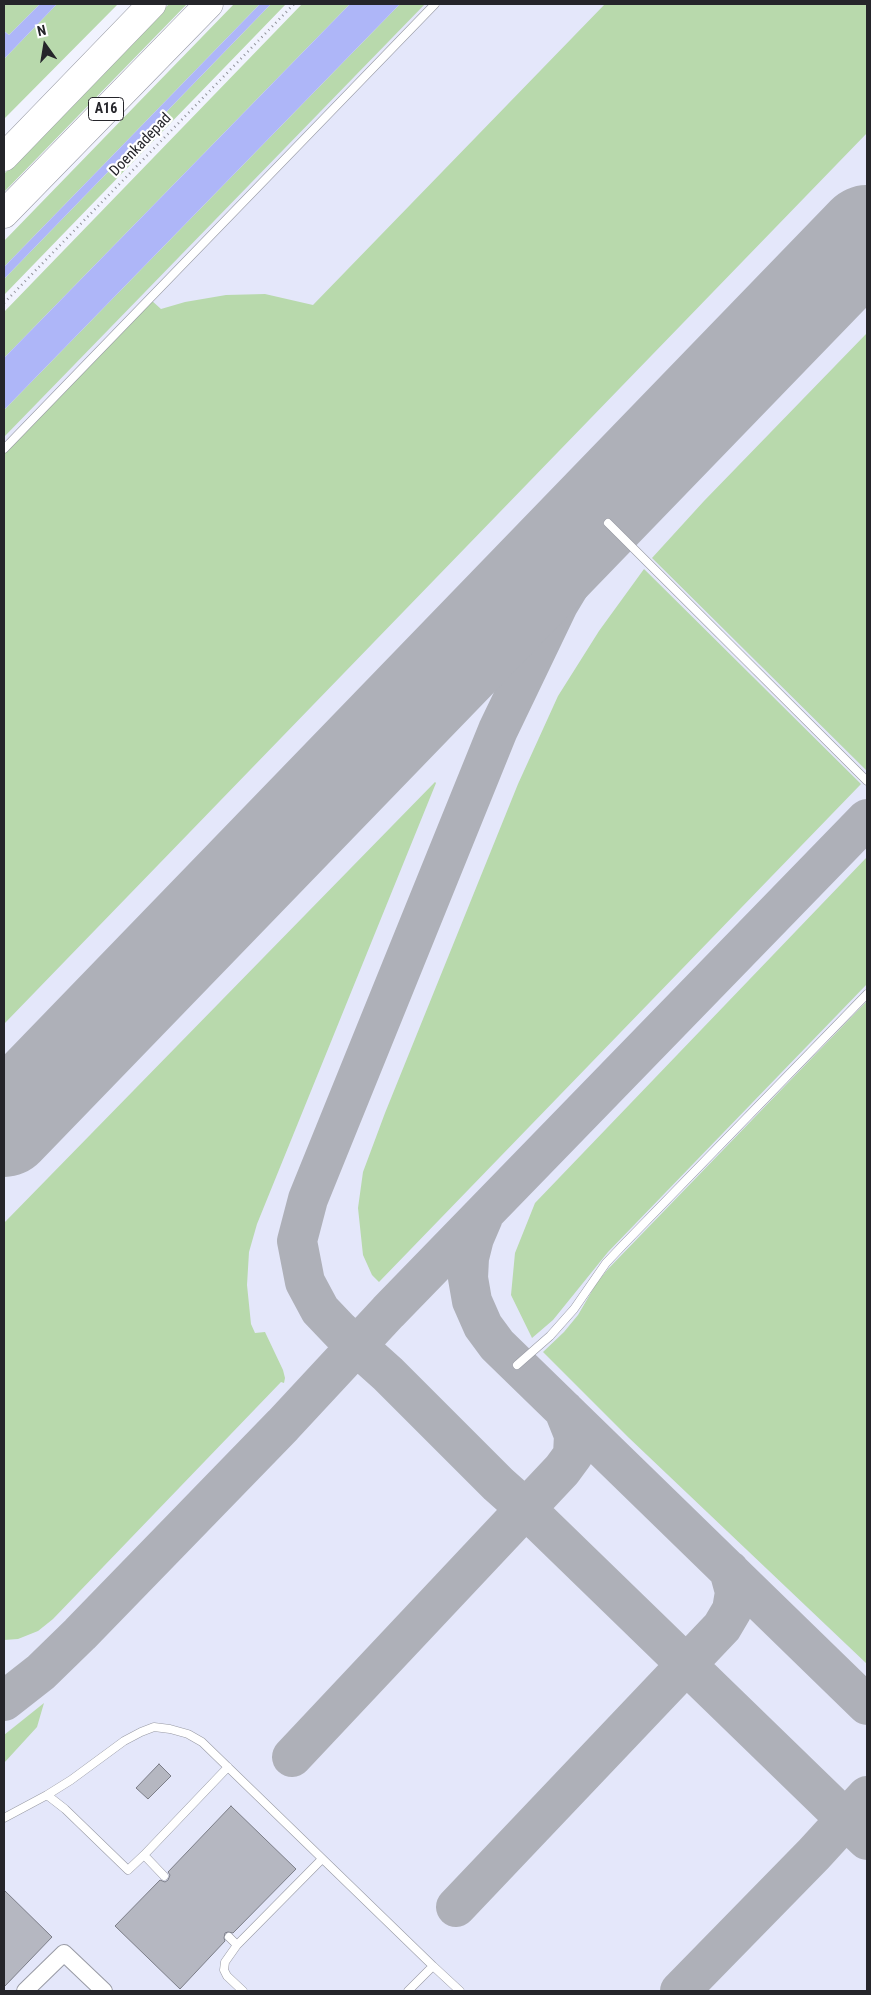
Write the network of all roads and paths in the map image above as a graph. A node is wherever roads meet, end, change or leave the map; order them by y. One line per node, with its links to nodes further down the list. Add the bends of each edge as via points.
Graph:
1 (152, 4): 5 (highway, A16)
2 (209, 4): 6 (highway, A16)
3 (294, 4): 7 (path, Doenkadepad)
4 (435, 4): 8 (lane)
5 (4, 157)
6 (4, 214)
7 (4, 303)
8 (4, 449)
9 (608, 523): 10 (lane)
10 (867, 781)
11 (867, 994): 12 (lane, via 606,1263 574,1309)
12 (517, 1365)
13 (228, 1767): 14 (lane, via 202,1742 188,1734 154,1727 124,1741); 16 (lane); 17 (lane)
14 (48, 1795): 15 (lane); 16 (lane, via 128,1870)
15 (4, 1818)
16 (144, 1856): 18 (lane)
17 (322, 1859): 20 (lane); 21 (lane)
18 (164, 1876)
19 (229, 1938): 20 (lane)
20 (237, 1945): 24 (lane, via 225,1962 224,1970)
21 (434, 1966): 25 (lane); 26 (lane)
22 (29, 1990): 23 (street, via 64,1954)
23 (104, 1991)
24 (243, 1991)
25 (408, 1991)
26 (460, 1991)

